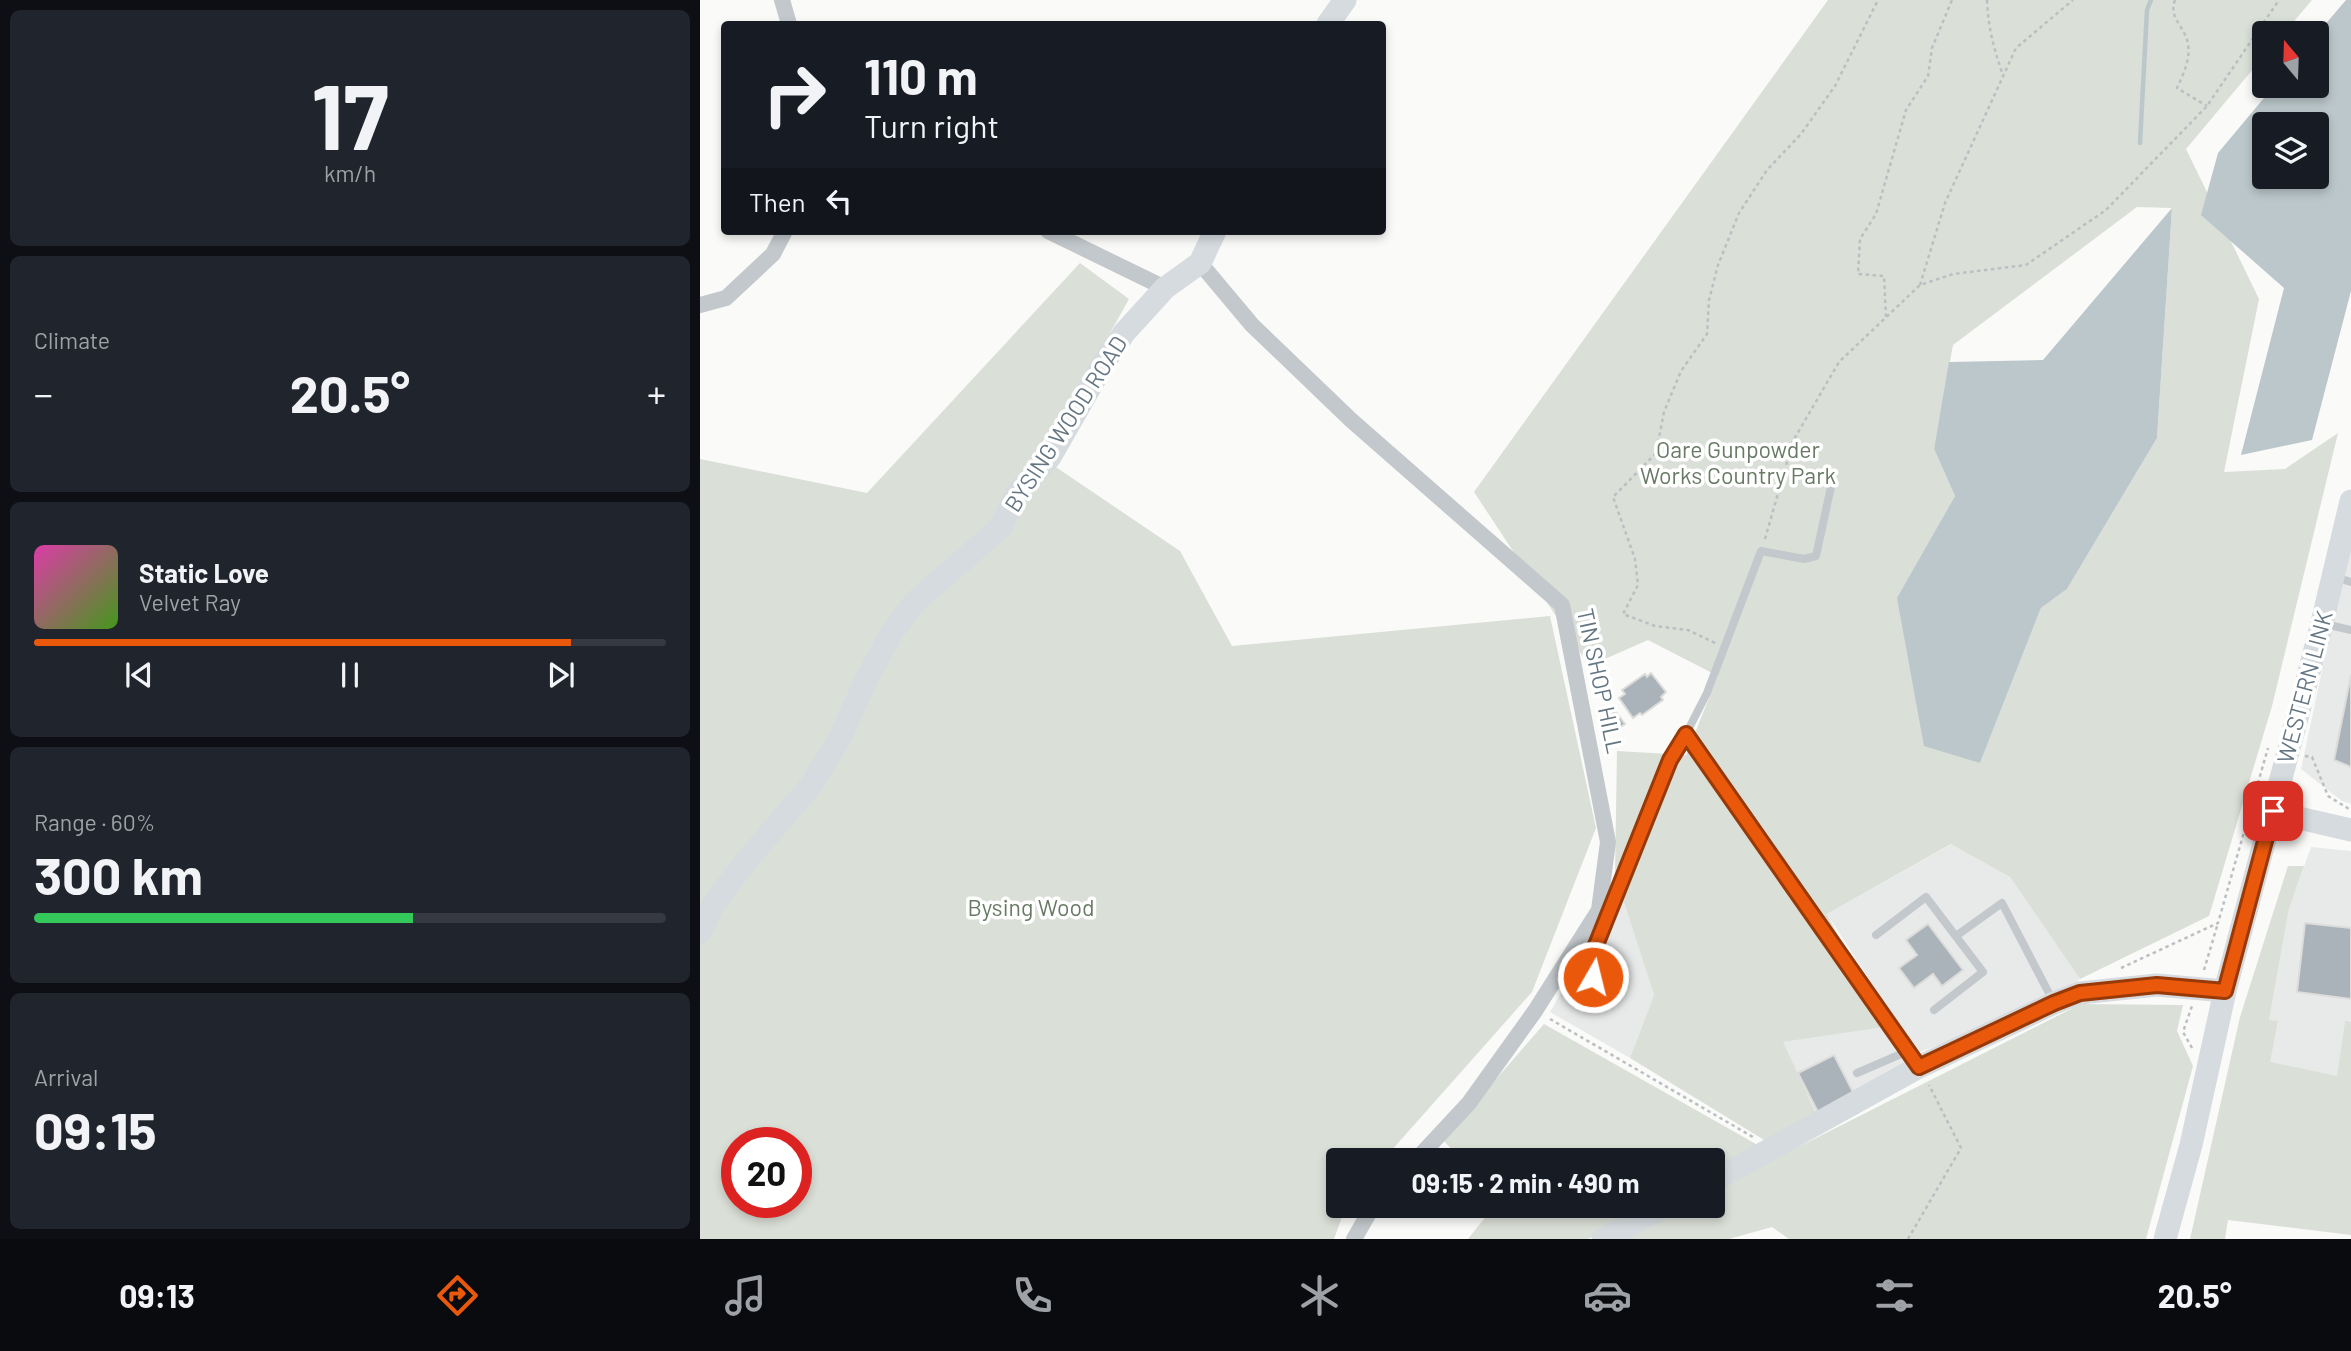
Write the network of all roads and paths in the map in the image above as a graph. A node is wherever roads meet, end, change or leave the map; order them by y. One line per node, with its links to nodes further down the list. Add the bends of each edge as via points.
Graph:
1 (782, 0): 9 (street)
2 (1345, 0): 10 (street)
3 (1878, 0): 27 (path, via 1835,86 1801,134 1767,170 1739,213 1715,276 1707,334 1681,371 1664,412 1656,453 1613,497 1635,559 1638,585 1623,614 1655,626 1688,630)
4 (1952, 0): 20 (path, via 1932,48 1928,76 1906,110 1876,214 1860,239 1858,274 1884,276)
5 (1987, 0): 11 (path, via 1988,26)
6 (2073, 0): 11 (path, via 2016,48)
7 (2175, 0): 12 (path, via 2175,19 2187,39 2187,64 2177,88)
8 (2279, 0): 12 (path)
9 (788, 21)
10 (1330, 21)
11 (2003, 75): 17 (path, via 1945,203)
12 (2207, 106): 17 (path, via 2106,211 2026,265 1953,274)
13 (783, 235): 19 (street, via 774,254 726,298)
14 (1056, 235): 18 (street)
15 (1213, 235): 16 (street)
16 (1200, 263): 18 (street, BYSING WOOD ROAD); 41 (street, TIN SHOP HILL, via 1252,325 1351,420 1562,605 1608,842 1599,910)
17 (1920, 285): 20 (path)
18 (1165, 288): 33 (street, BYSING WOOD ROAD, via 1124,333 1050,457 1016,494 1001,527 914,603 891,634 840,738 811,785 732,880)
19 (700, 305)
20 (1886, 317): 23 (path, via 1839,362 1793,441)
21 (1832, 482): 23 (lane, via 1815,555 1804,559)
22 (2351, 501): 24 (street, WESTERN LINK)
23 (1761, 551): 27 (lane)
24 (2342, 579): 25 (street, WESTERN LINK)
25 (2322, 623): 26 (lane); 29 (street, WESTERN LINK)
26 (2351, 630)
27 (1724, 647): 28 (lane)
28 (1686, 734): 37 (lane, via 1670,760 1592,955); 42 (lane)
29 (2287, 752): 30 (path, via 2312,757 2328,796); 31 (street, WESTERN LINK); 36 (path, via 2266,747 2218,923)
30 (2351, 810)
31 (2273, 811): 32 (street); 38 (street, WESTERN LINK)
32 (2351, 830)
33 (700, 932)
34 (1876, 935): 35 (lane, via 1926,897)
35 (1956, 936): 39 (lane, via 2002,903); 40 (lane, via 1983,972)
36 (2117, 970)
37 (1597, 988)
38 (2225, 991): 39 (street, via 2157,985 2080,993); 52 (street, WESTERN LINK)
39 (2054, 1003): 42 (street)
40 (1934, 1010)
41 (1535, 1011): 44 (street, TIN SHOP HILL, via 1469,1104); 45 (path)
42 (1914, 1059): 43 (lane); 45 (street); 51 (path, via 1961,1148)
43 (1857, 1073)
44 (1427, 1148)
45 (1774, 1149): 46 (street)
46 (1725, 1175)
47 (1366, 1218): 49 (street)
48 (1643, 1218): 50 (street)
49 (1354, 1239)
50 (1603, 1239)
51 (1908, 1239)
52 (2165, 1239)

